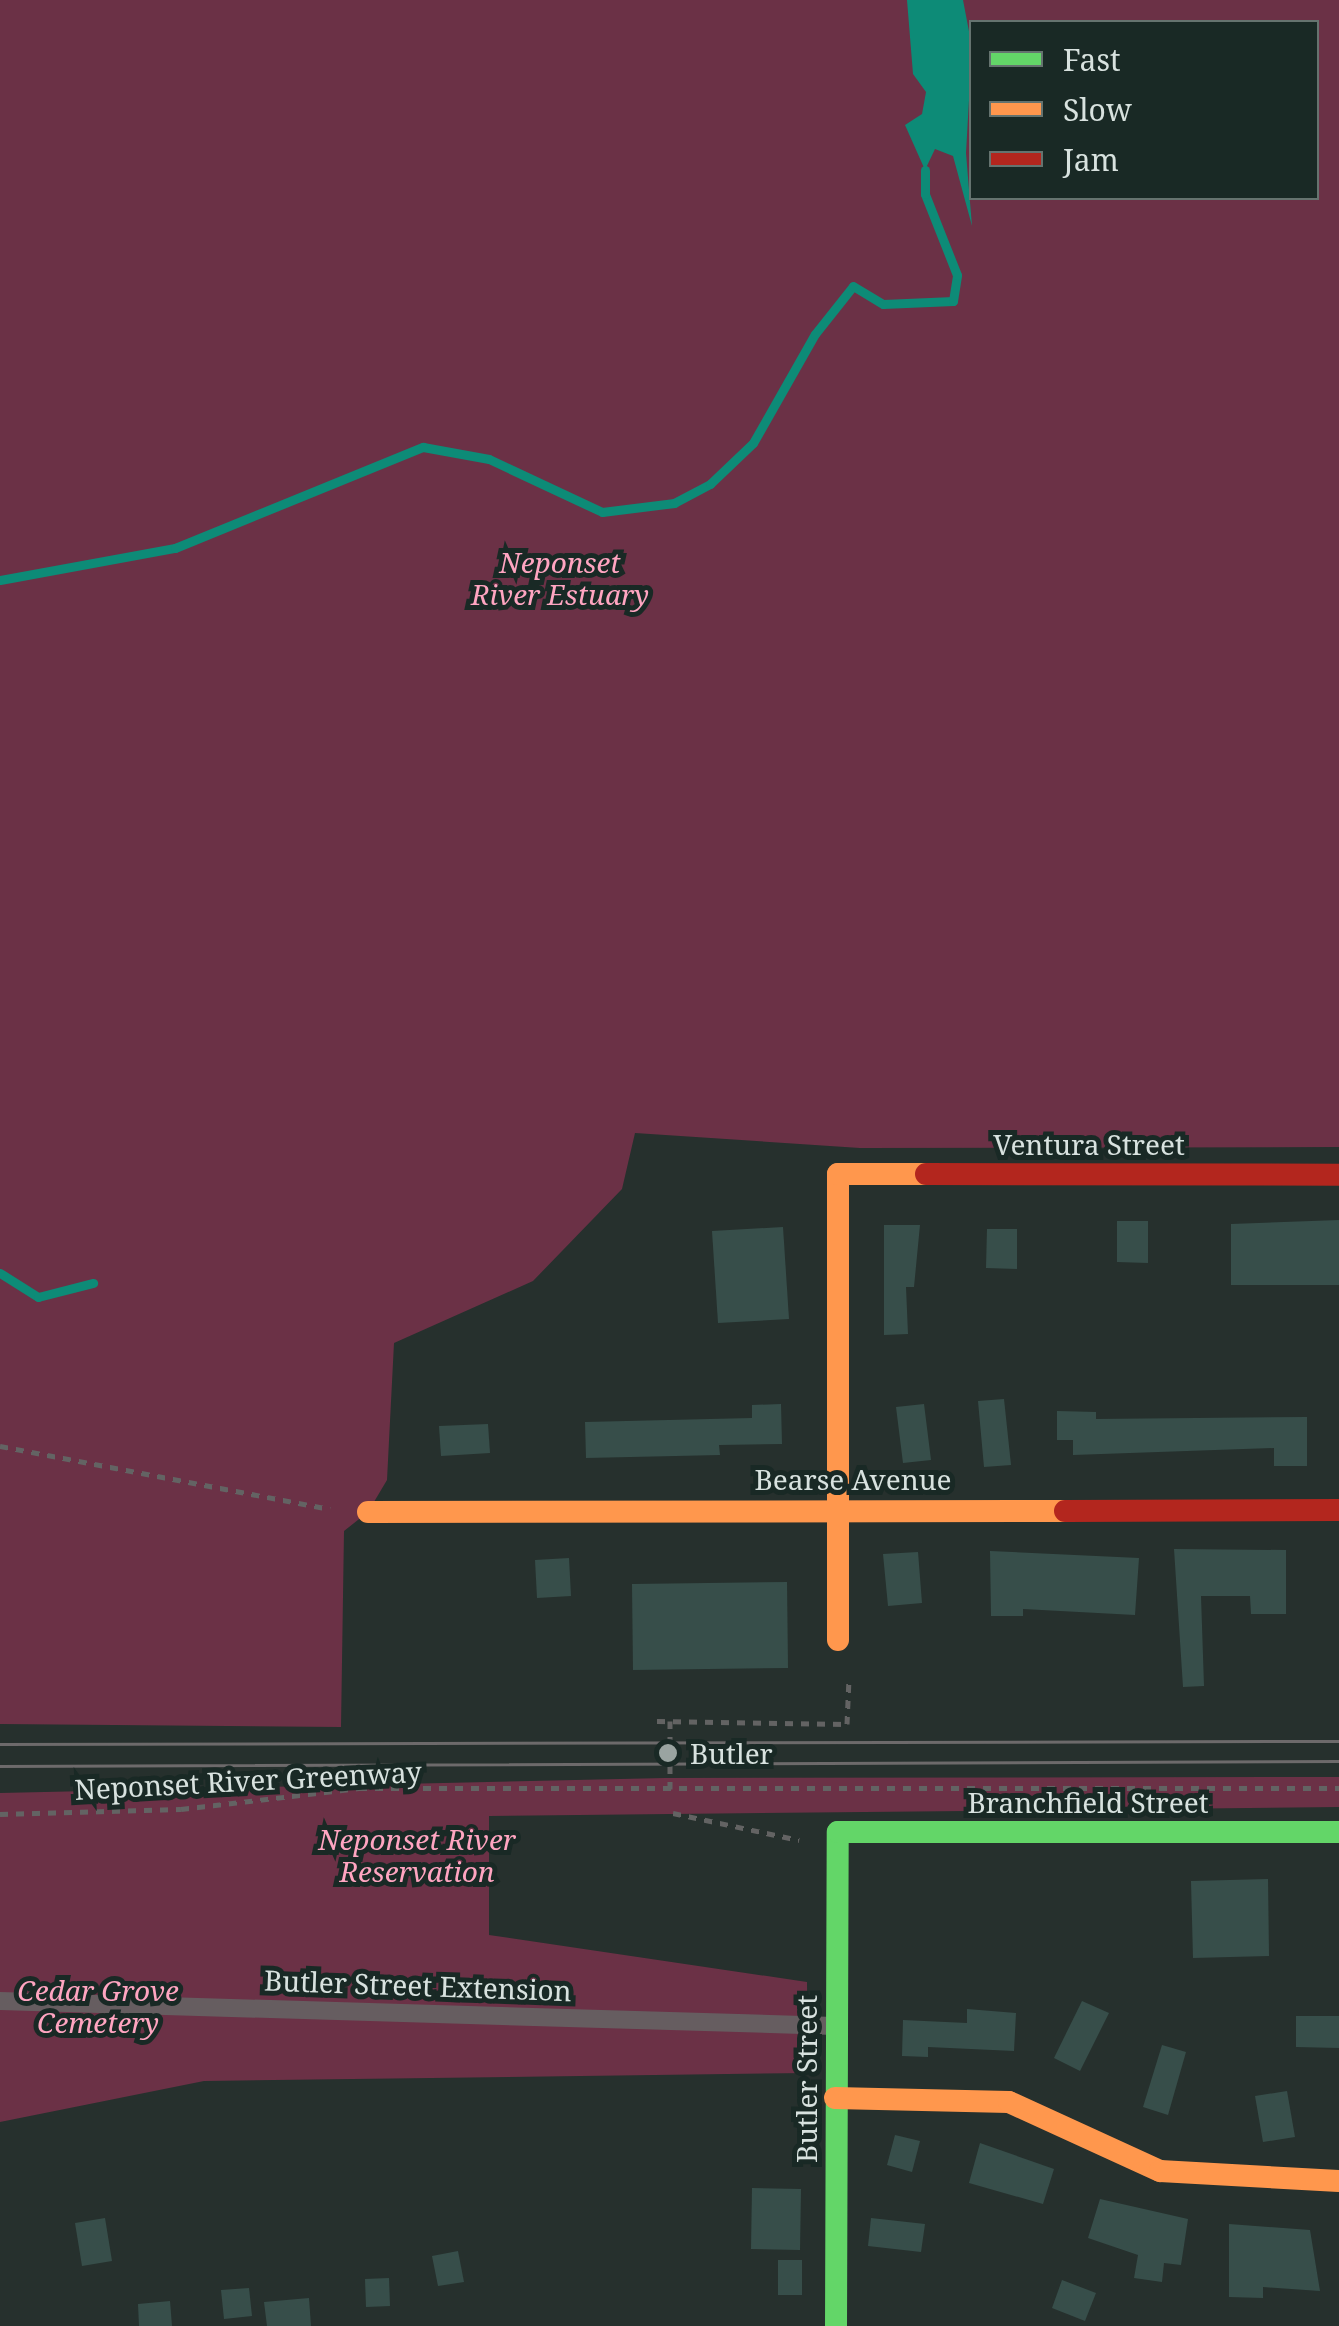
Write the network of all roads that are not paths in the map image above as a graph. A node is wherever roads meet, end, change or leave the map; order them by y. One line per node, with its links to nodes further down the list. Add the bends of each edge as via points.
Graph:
1 (1339, 1174): 2 (street, Ventura Street, via 838,1174)
2 (836, 1508): 3 (street, Bearse Avenue); 4 (street, Bearse Avenue); 5 (street)
3 (1339, 1510)
4 (368, 1512)
5 (838, 1640)
6 (1339, 1832): 7 (street, Branchfield Street)
7 (838, 1836): 9 (street, Butler Street)
8 (0, 2001): 9 (lane, Butler Street Extension)
9 (835, 2026): 10 (street, Butler Street)
10 (835, 2098): 11 (street, via 1009,2102 1160,2172); 12 (street, Butler Street)
11 (1339, 2181)
12 (836, 2326)

